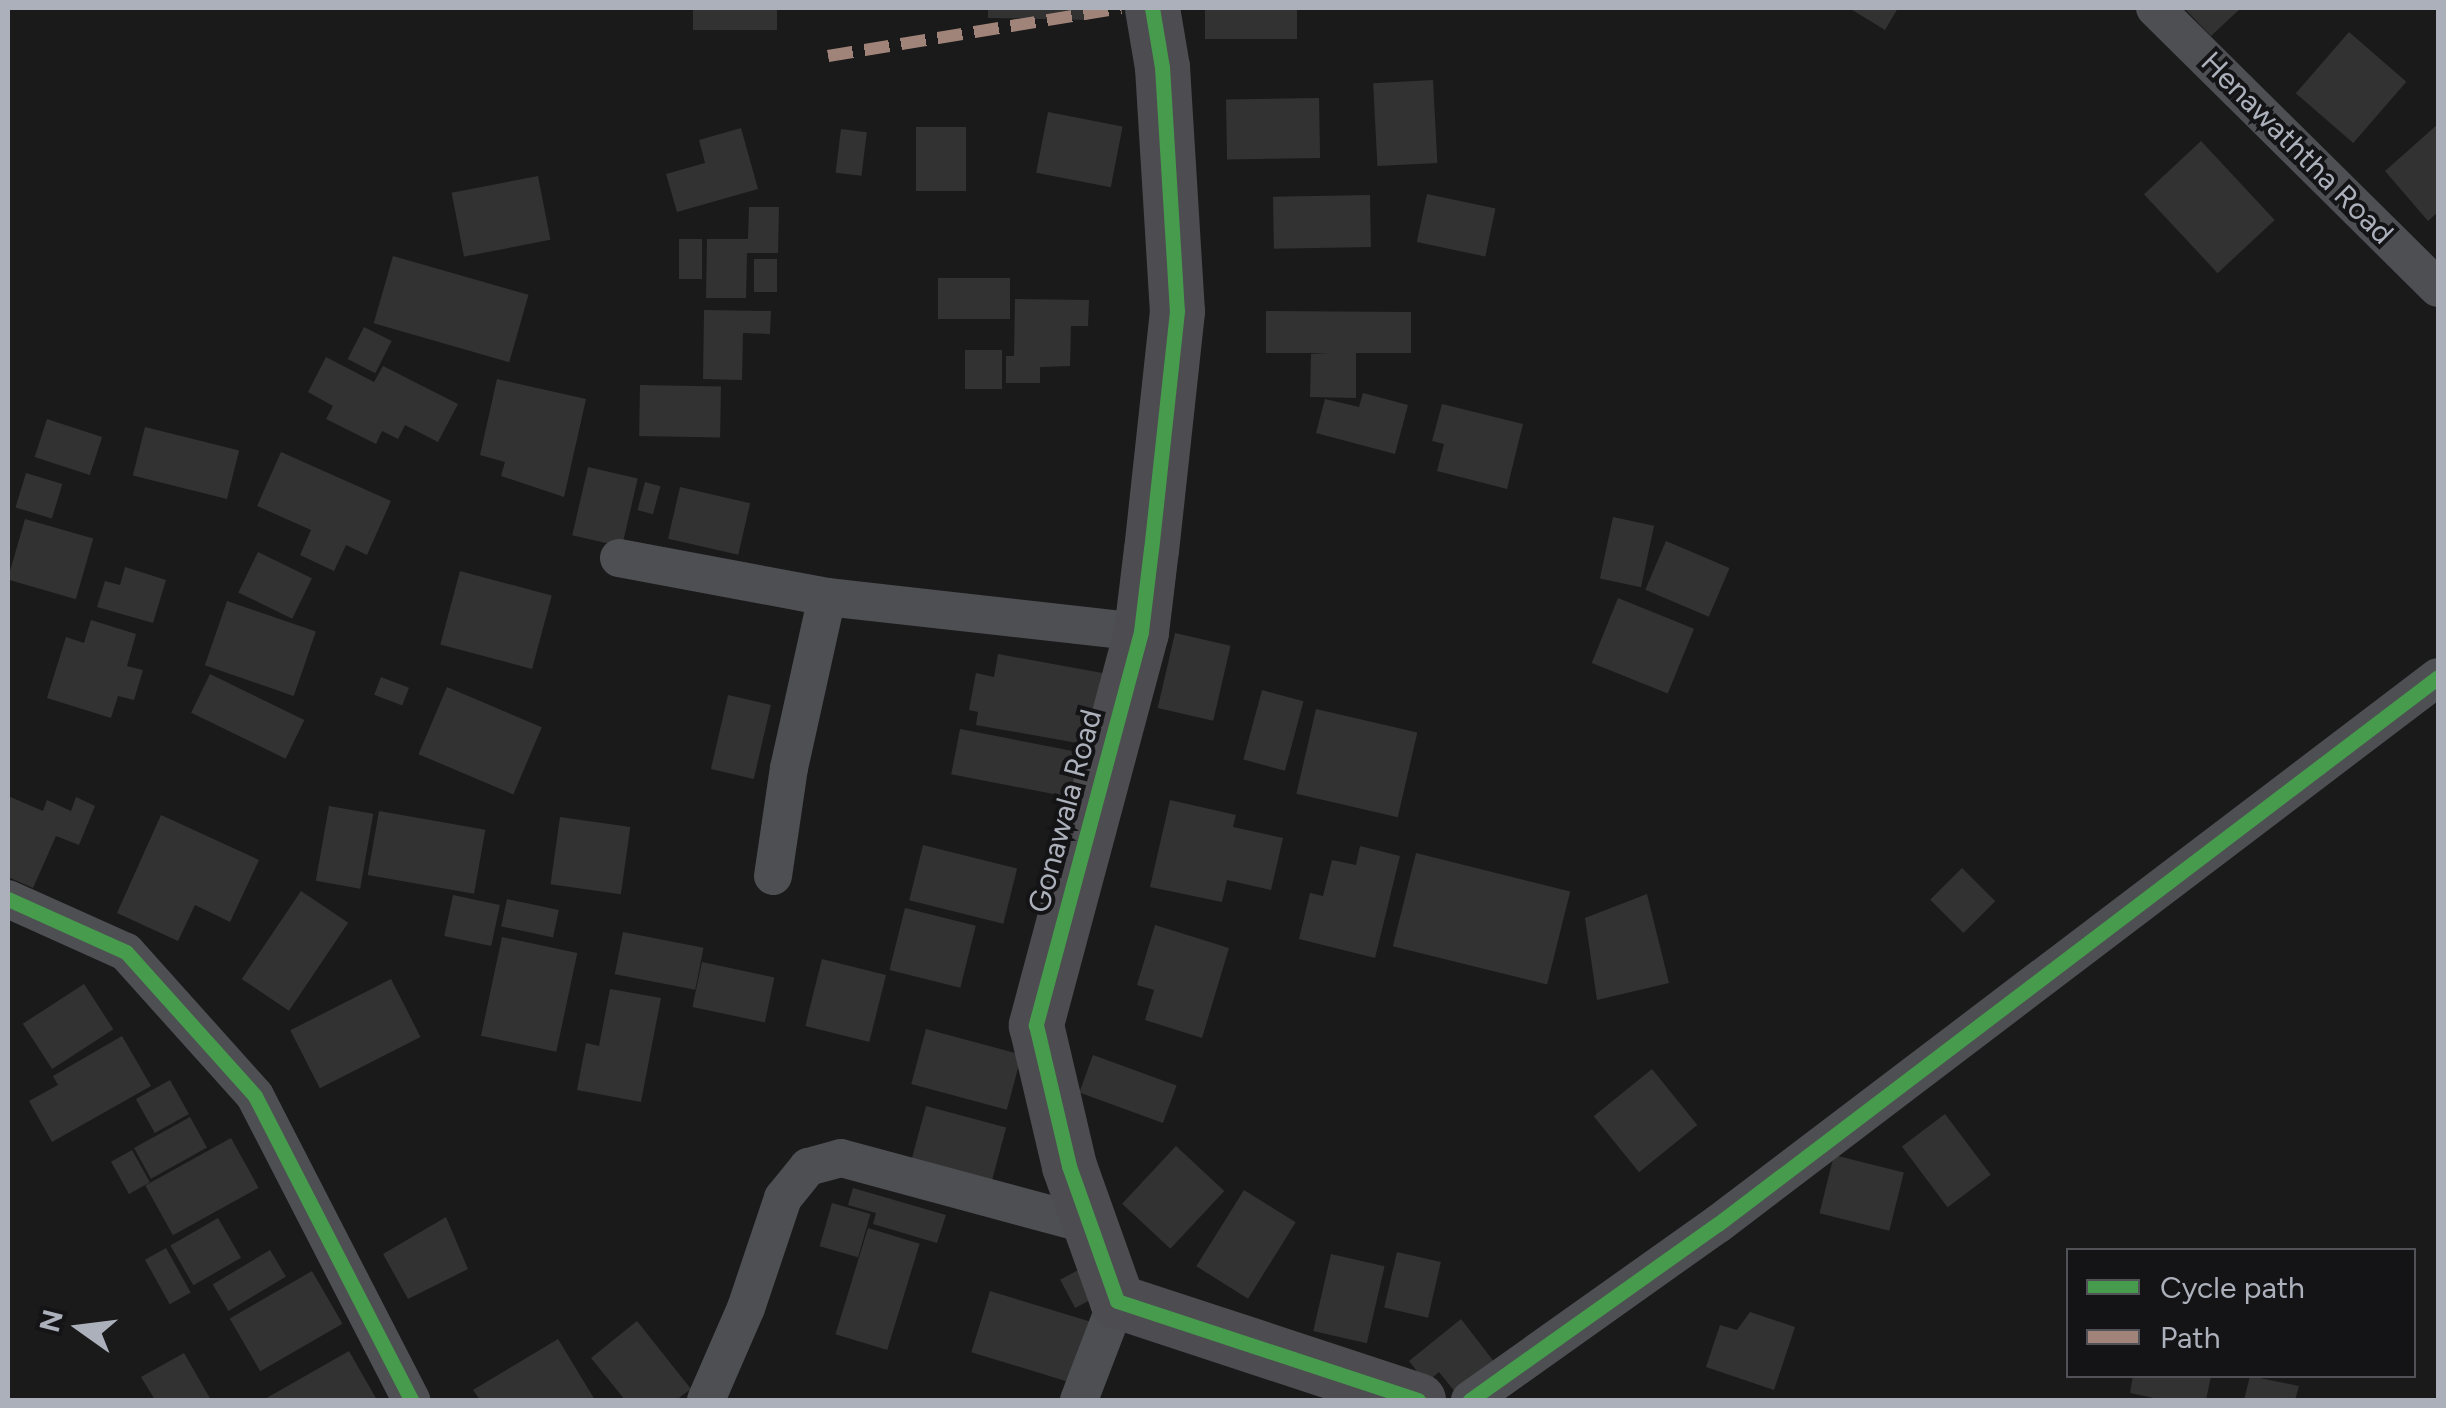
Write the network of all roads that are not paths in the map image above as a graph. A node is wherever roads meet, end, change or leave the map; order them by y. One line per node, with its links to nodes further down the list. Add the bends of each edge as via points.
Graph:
1 (1152, 8): 6 (street, Gonawala Road, via 1162,67 1177,311)
2 (2155, 8): 3 (street, Henawaththa Road)
3 (2438, 288)
4 (618, 558): 5 (street)
5 (828, 597): 6 (street); 8 (street, via 788,768)
6 (1141, 632): 10 (street, Gonawala Road, via 1036,1025 1068,1166)
7 (2438, 677): 16 (street, via 1850,1126)
8 (773, 876)
9 (8, 898): 12 (street, via 126,952 255,1096)
10 (1090, 1225): 11 (street, Gonawala Road); 13 (street, via 841,1158 808,1167 783,1198)
11 (1116, 1302): 14 (street); 15 (street)
12 (410, 1400)
13 (706, 1400)
14 (1079, 1400)
15 (1418, 1400)
16 (1470, 1400)

